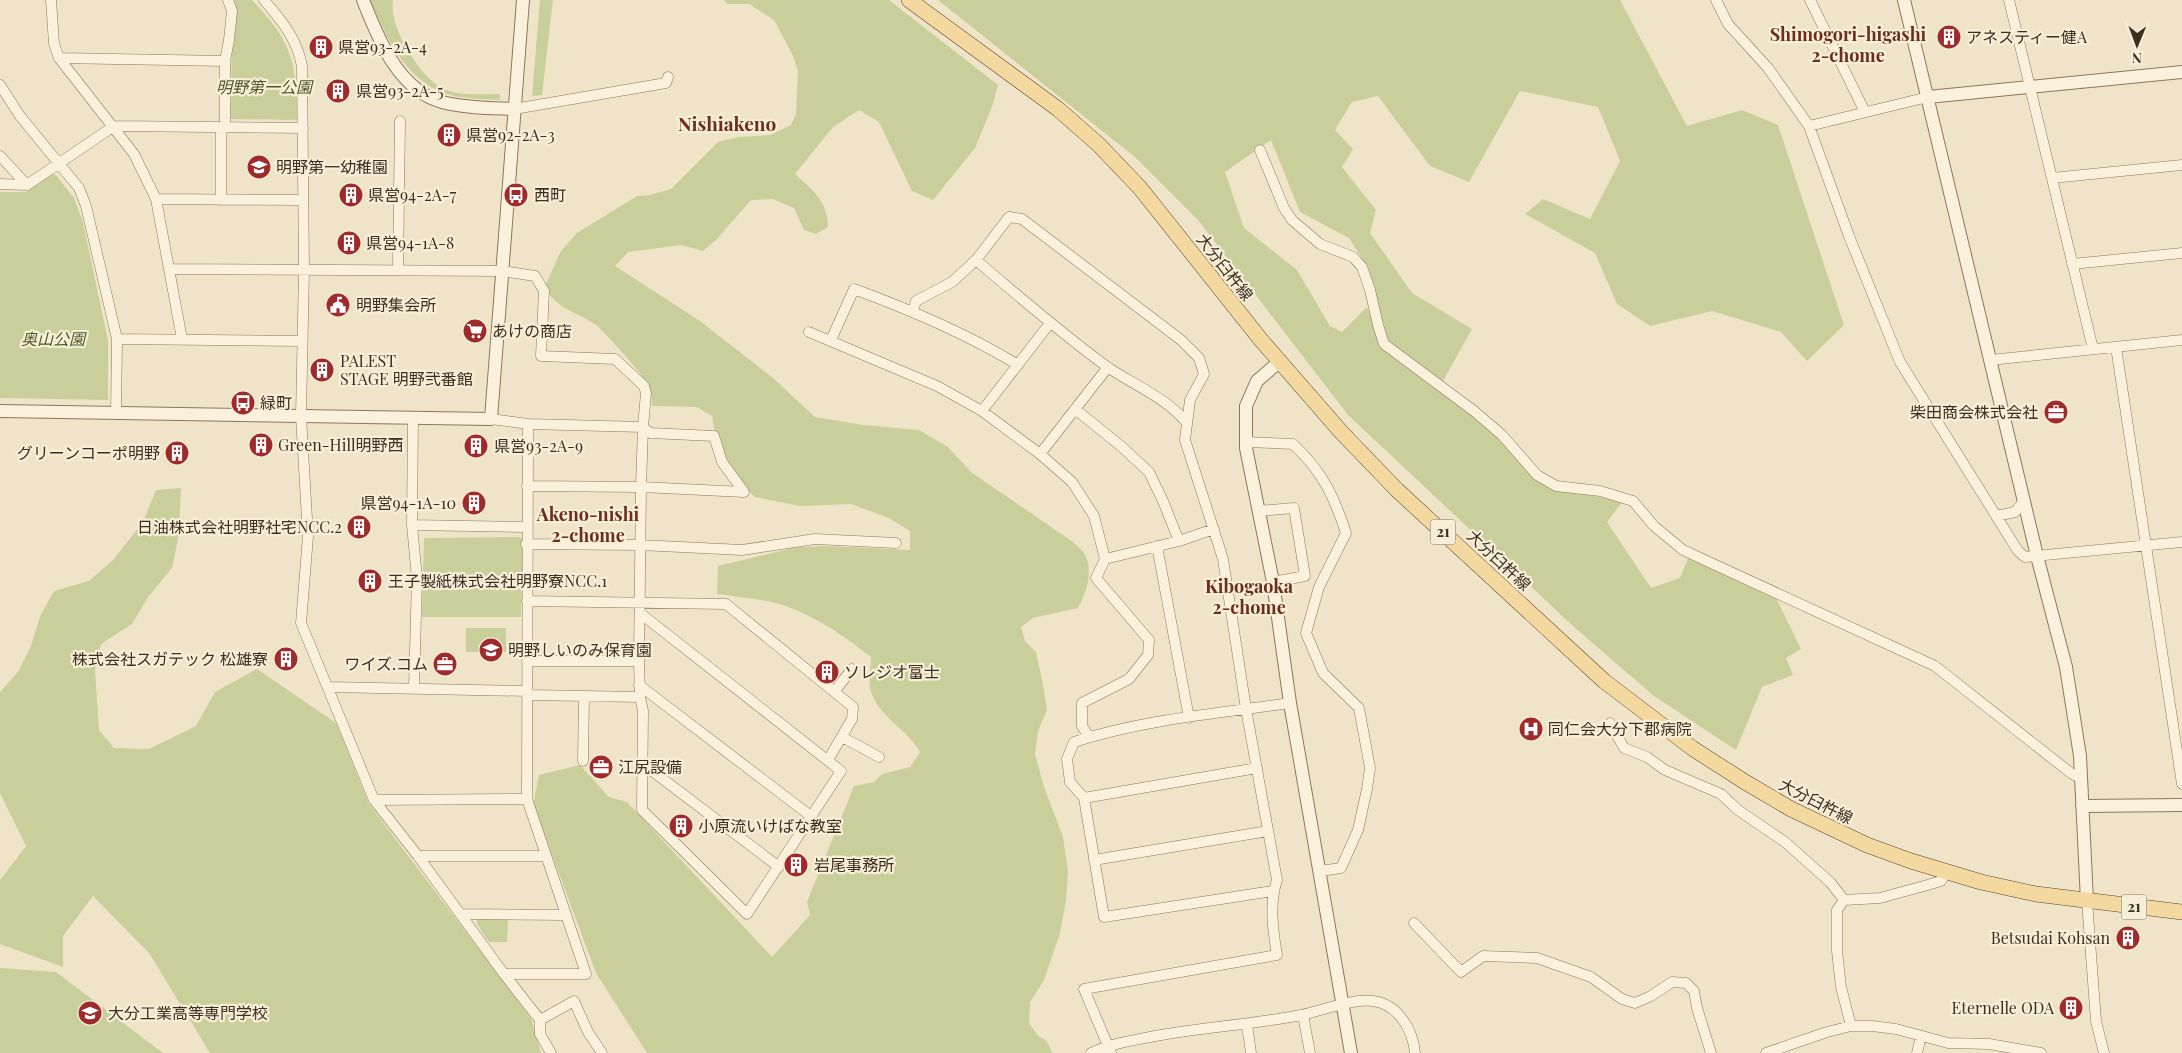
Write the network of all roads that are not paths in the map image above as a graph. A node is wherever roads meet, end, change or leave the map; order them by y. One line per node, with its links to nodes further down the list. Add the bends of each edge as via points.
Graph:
1 (51, 0): 11 (street, via 52,32)
2 (228, 0): 12 (street, via 232,11)
3 (264, 0): 24 (street, via 293,36 299,49)
4 (363, 0): 18 (street, via 393,63 418,89 442,102)
5 (522, 0): 18 (street)
6 (909, 0): 53 (main road, 大分臼杵線 / 21, via 1058,109 1099,144 1140,188)
7 (1716, 0): 22 (street, via 1728,24 1768,68)
8 (1810, 0): 19 (street)
9 (1904, 0): 17 (street)
10 (2009, 0): 16 (street)
11 (59, 58): 12 (street); 21 (street)
12 (225, 61): 23 (street)
13 (2182, 72): 16 (street)
14 (668, 77): 18 (street, via 666,83)
15 (0, 85): 27 (street, via 20,116)
16 (2030, 87): 17 (street); 29 (street)
17 (1928, 97): 19 (street); 52 (street)
18 (514, 109): 41 (street)
19 (1865, 112): 22 (street)
20 (400, 121): 40 (street)
21 (114, 126): 23 (street); 27 (street); 32 (street, via 134,154)
22 (1809, 126): 72 (street, via 1900,362)
23 (224, 127): 24 (street); 33 (street, via 221,133)
24 (303, 128): 34 (street)
25 (1260, 150): 110 (street, via 1292,220 1320,244 1353,257 1362,267 1384,344 1488,423 1537,475 1556,486 1600,491 1633,501 1654,526 1683,550 1935,666)
26 (0, 156): 31 (street)
27 (59, 163): 31 (street); 45 (street, via 79,188 86,206)
28 (2182, 166): 29 (street)
29 (2052, 178): 37 (street)
30 (0, 184): 31 (street)
31 (27, 185)
32 (156, 199): 33 (street); 38 (street)
33 (220, 200): 34 (street)
34 (302, 200): 39 (street)
35 (2182, 252): 37 (street)
36 (976, 260): 42 (street, via 952,282 916,301); 43 (street); 63 (street, via 1009,217 1022,219 1181,340 1199,358 1204,374 1190,400)
37 (2072, 264): 51 (street)
38 (170, 268): 39 (street); 46 (street)
39 (304, 270): 40 (street); 49 (street)
40 (398, 270): 41 (street)
41 (502, 271): 62 (street); 65 (street, via 535,276 544,291 541,356 615,359 644,386)
42 (913, 311): 47 (street, via 854,288); 54 (street)
43 (1050, 323): 54 (street); 55 (street)
44 (809, 332): 47 (street)
45 (117, 339): 46 (street); 59 (street)
46 (182, 339): 49 (street)
47 (831, 340): 58 (street, via 937,386)
48 (2182, 340): 50 (street)
49 (302, 341): 60 (street)
50 (2116, 347): 51 (street); 81 (street)
51 (2093, 349): 52 (street)
52 (1990, 360): 70 (street)
53 (1280, 361): 66 (street, via 1257,382 1246,406); 124 (main road, 大分臼杵線 / 21, via 1397,490 1562,644 1638,708 1692,748 1791,809 1867,845)
54 (1018, 364): 58 (street)
55 (1108, 367): 56 (street); 63 (street, via 1177,410)
56 (1075, 409): 67 (street); 76 (street, via 1148,472)
57 (0, 411): 59 (street)
58 (982, 411): 67 (street)
59 (116, 413): 60 (street)
60 (301, 416): 61 (street); 93 (street, via 308,536 301,623)
61 (413, 418): 62 (street); 73 (street)
62 (491, 419): 64 (street)
63 (1187, 422): 75 (street, via 1185,440)
64 (528, 424): 65 (street); 68 (street)
65 (643, 427): 69 (street); 69 (street, via 650,433 714,436 722,462 744,492)
66 (1246, 442): 71 (street); 123 (street, via 1294,444 1321,474 1335,499 1346,533 1319,587 1306,633 1323,673 1359,708 1370,768 1358,830 1341,868)
67 (1040, 454): 84 (street, via 1072,482 1094,516)
68 (527, 486): 69 (street); 74 (street)
69 (641, 488): 80 (street)
70 (2024, 501): 72 (street, via 2015,512); 83 (street)
71 (1259, 511): 85 (street); 85 (street, via 1294,508 1305,576)
72 (1996, 516): 83 (street, via 2018,551 2026,557)
73 (412, 525): 74 (street); 94 (street, via 417,578)
74 (526, 527): 79 (street)
75 (1214, 528): 76 (street); 100 (street, via 1223,559)
76 (1178, 541): 82 (street)
77 (2182, 542): 81 (street)
78 (896, 543): 80 (street, via 815,539 742,550)
79 (526, 544): 80 (street); 86 (street)
80 (640, 545): 87 (street)
81 (2146, 545): 83 (street); 111 (street)
82 (1157, 546): 84 (street); 101 (street)
83 (2037, 556): 110 (street, via 2066,668)
84 (1105, 559): 104 (street, via 1096,578 1150,640 1148,655 1129,679 1082,703 1082,726)
85 (1273, 582): 99 (street)
86 (527, 601): 87 (street); 89 (street)
87 (640, 601): 88 (street); 96 (street, via 726,604)
88 (640, 613): 90 (street); 106 (street)
89 (527, 661): 90 (street); 95 (street)
90 (639, 661): 92 (street)
91 (852, 669): 96 (street)
92 (639, 685): 98 (street); 117 (street)
93 (328, 687): 94 (street); 114 (street)
94 (414, 688): 95 (street)
95 (527, 691): 97 (street, via 530,695); 113 (street)
96 (834, 692): 103 (street, via 853,707 852,719)
97 (584, 696): 98 (street); 107 (street)
98 (640, 697): 108 (street)
99 (1290, 703): 100 (street); 123 (street)
100 (1246, 709): 101 (street); 109 (street)
101 (1189, 718): 104 (street)
102 (1610, 723): 126 (street, via 1624,748 1721,794 1738,810 1785,842 1830,882)
103 (842, 737): 105 (street); 106 (street)
104 (1088, 737): 112 (street, via 1074,742 1068,759 1070,782)
105 (879, 757)
106 (828, 760): 117 (street, via 841,771)
107 (583, 761)
108 (643, 764): 122 (street); 122 (street, via 642,810 747,914)
109 (1257, 768): 112 (street); 118 (street)
110 (2081, 778): 116 (street)
111 (2182, 784)
112 (1084, 798): 121 (street)
113 (526, 799): 114 (street); 120 (street)
114 (374, 800): 119 (street)
115 (2182, 805): 116 (street)
116 (2082, 806): 127 (street)
117 (812, 817): 122 (street)
118 (1268, 831): 121 (street); 125 (street, via 1276,880)
119 (418, 856): 120 (street); 130 (street)
120 (544, 856): 131 (street)
121 (1094, 860): 125 (street, via 1104,917)
122 (779, 867)
123 (1320, 871): 134 (street)
124 (1947, 872): 126 (street, via 1941,881 1880,898); 127 (main road, 大分臼杵線 / 21, via 2007,888)
125 (1273, 891): 141 (street, via 1276,955 1084,989)
126 (1844, 900): 138 (street, via 1837,910 1837,951 1841,987)
127 (2087, 901): 128 (main road, 大分臼杵線 / 21); 129 (main road, 大分臼杵線 / 21); 154 (street, via 2096,1021)
128 (2182, 902)
129 (2182, 912)
130 (461, 914): 131 (street); 133 (street)
131 (564, 915): 133 (street, via 586,974)
132 (1414, 923): 150 (street, via 1462,972 1483,956 1537,958 1591,977 1622,999 1635,1003 1672,982 1686,983 1694,991)
133 (504, 974): 136 (street)
134 (1344, 1004): 135 (street); 148 (street); 149 (street, via 1373,1001 1389,1007 1406,1022)
135 (1303, 1015): 137 (street); 147 (street)
136 (540, 1020): 143 (street, via 540,1034); 144 (street, via 574,1001)
137 (1247, 1024): 141 (street, via 1180,1031); 146 (street)
138 (1851, 1026): 139 (street, via 1896,1029); 151 (street)
139 (1921, 1036): 140 (street); 152 (street)
140 (1967, 1048): 142 (street)
141 (1110, 1049): 145 (street)
142 (2011, 1051): 153 (street)
143 (551, 1053)
144 (602, 1053)
145 (1091, 1053)
146 (1251, 1053)
147 (1310, 1053)
148 (1351, 1053)
149 (1415, 1053)
150 (1711, 1053)
151 (1766, 1053)
152 (1917, 1053)
153 (2041, 1053)
154 (2104, 1053)

